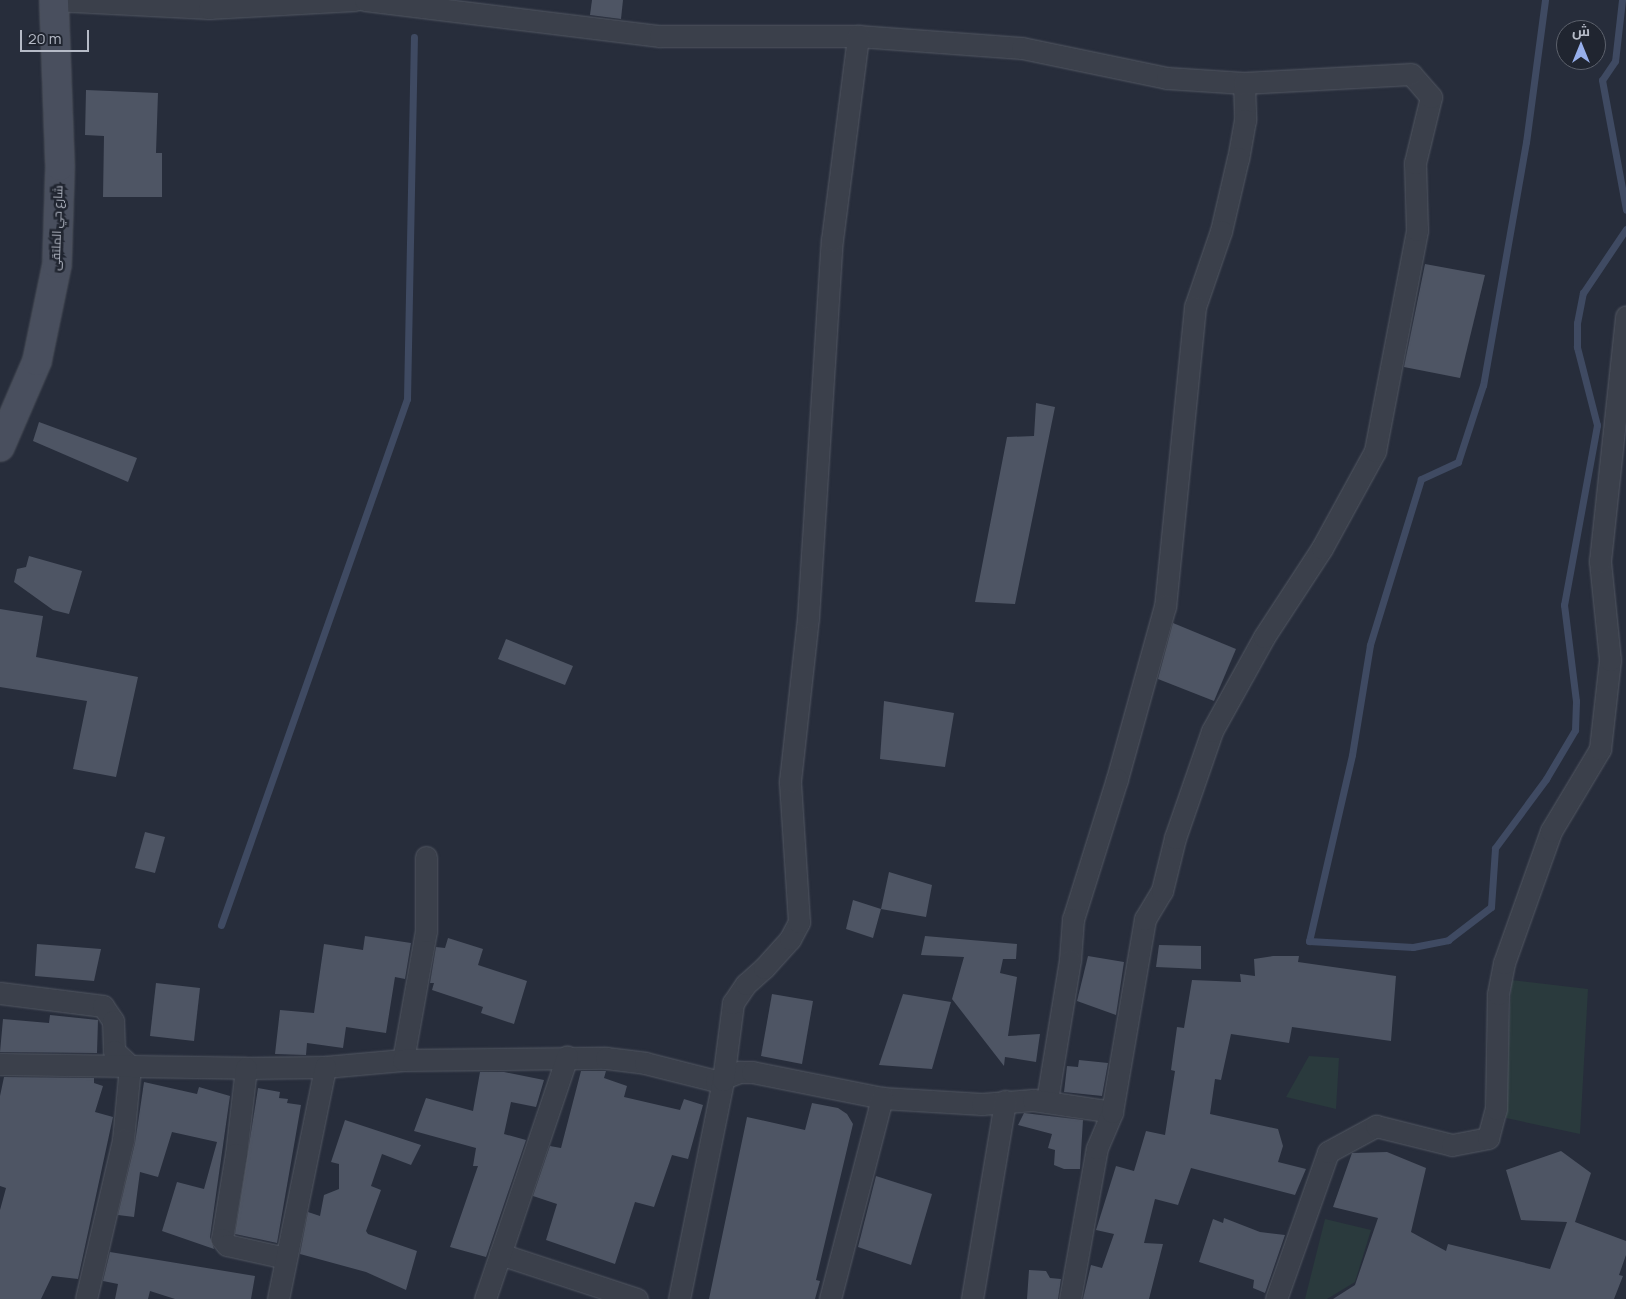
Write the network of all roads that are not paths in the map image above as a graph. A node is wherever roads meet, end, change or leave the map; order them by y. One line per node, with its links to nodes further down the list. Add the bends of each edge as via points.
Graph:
1 (54, 0): 2 (street, via 209,8); 7 (street, شارع حي الملتقى, via 60,166 57,264 37,361)
2 (355, 0)
3 (365, 0): 4 (street, via 660,36)
4 (858, 36): 5 (street, via 1022,48 1167,78); 16 (street, via 832,240 808,618 790,781 799,922 790,938 746,984 733,1003)
5 (1244, 83): 19 (street, via 1245,120 1238,158 1221,231 1195,306 1165,606 1117,779 1073,919 1070,960); 20 (street, via 1411,74 1430,97 1415,162 1416,230 1376,451 1289,603 1264,637 1212,731 1175,838 1162,890 1145,919)
6 (1626, 316): 31 (street, via 1600,561 1610,660 1600,749 1551,831 1504,963 1498,994 1496,1109 1488,1138 1452,1144 1376,1126 1328,1152)
7 (0, 447)
8 (426, 856): 11 (street, via 426,931)
9 (0, 993): 13 (street, via 103,1006 113,1020 114,1051)
10 (567, 1057): 11 (street); 16 (street, via 645,1063); 21 (street)
11 (402, 1060): 14 (street)
12 (0, 1064): 13 (street)
13 (130, 1066): 15 (street); 23 (street, via 123,1140)
14 (325, 1067): 15 (street); 22 (street)
15 (246, 1068): 22 (street, via 234,1172 222,1239 227,1245)
16 (723, 1080): 17 (street, via 740,1072 752,1072); 27 (street)
17 (882, 1098): 18 (street, via 982,1104); 28 (street)
18 (1005, 1101): 19 (street); 29 (street)
19 (1047, 1101): 20 (street)
20 (1112, 1112): 30 (street, via 1097,1148)
21 (500, 1254): 25 (street); 26 (street)
22 (286, 1258): 24 (street)
23 (86, 1299)
24 (278, 1299)
25 (485, 1299)
26 (637, 1299)
27 (679, 1299)
28 (830, 1299)
29 (972, 1299)
30 (1070, 1299)
31 (1276, 1299)

